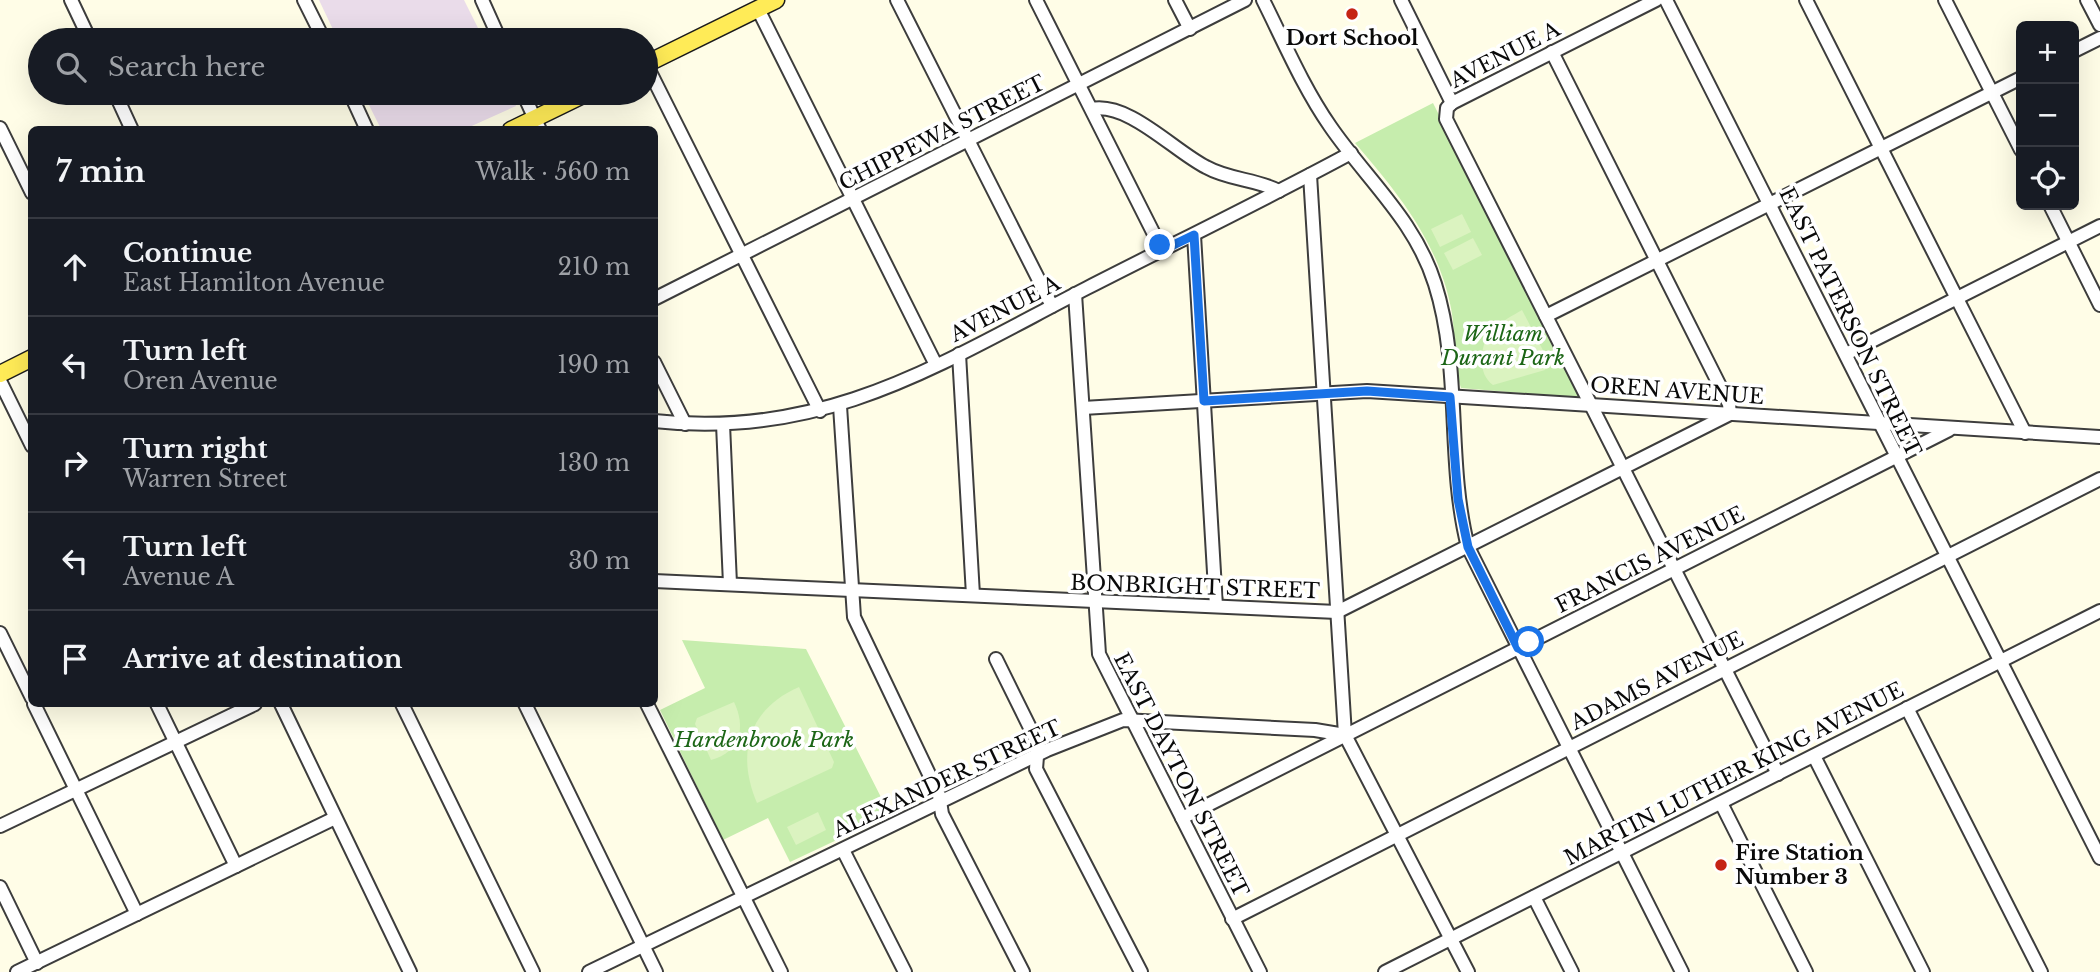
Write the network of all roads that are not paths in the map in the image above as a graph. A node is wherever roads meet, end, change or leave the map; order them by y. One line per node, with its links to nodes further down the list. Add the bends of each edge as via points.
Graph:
1 (71, 0): 19 (street)
2 (304, 0): 20 (street)
3 (482, 0): 21 (street)
4 (776, 0): 17 (main road)
5 (897, 0): 41 (street)
6 (1036, 0): 28 (street)
7 (1175, 0): 22 (street)
8 (1245, 0): 22 (street, CHIPPEWA STREET)
9 (1262, 0): 44 (street, via 1320,110)
10 (1401, 0): 35 (street)
11 (1656, 0): 16 (street, AVENUE A)
12 (1666, 0): 49 (street, EAST PATERSON STREET)
13 (1806, 0): 43 (street)
14 (1945, 0): 30 (street)
15 (2087, 0): 18 (street)
16 (1630, 6): 25 (street, AVENUE A)
17 (758, 9): 26 (main road); 48 (street)
18 (2100, 25)
19 (84, 28)
20 (318, 28)
21 (495, 28)
22 (1190, 29): 28 (street, CHIPPEWA STREET)
23 (2100, 38): 24 (street)
24 (2079, 48)
25 (1552, 52): 35 (street, AVENUE A); 56 (street)
26 (658, 58)
27 (2016, 81): 30 (street)
28 (1079, 85): 36 (street); 41 (street, CHIPPEWA STREET)
29 (658, 88): 55 (street)
30 (1992, 93): 42 (street); 43 (street)
31 (121, 105): 38 (street)
32 (355, 105): 39 (street)
33 (528, 105): 37 (street)
34 (568, 105): 37 (main road)
35 (1450, 105): 62 (street, via 1446,119)
36 (1092, 109): 47 (street, via 1103,107 1129,118 1206,167); 54 (street)
37 (537, 124)
38 (130, 126)
39 (365, 126)
40 (0, 128): 46 (street)
41 (968, 141): 48 (street, CHIPPEWA STREET); 61 (street)
42 (2019, 147)
43 (1881, 148): 49 (street); 59 (street)
44 (1351, 153): 45 (street, AVENUE A); 71 (street, via 1401,214 1429,266 1444,320)
45 (1310, 175): 47 (street, AVENUE A); 70 (street)
46 (28, 185)
47 (1279, 191): 52 (street, AVENUE A)
48 (852, 200): 55 (street, CHIPPEWA STREET); 66 (street)
49 (1770, 204): 56 (street); 63 (street, EAST PATERSON STREET)
50 (2053, 210): 53 (street)
51 (2100, 226): 53 (street)
52 (1194, 235): 54 (street, AVENUE A); 72 (street)
53 (2069, 242): 59 (street); 60 (street)
54 (1163, 250): 57 (street, AVENUE A)
55 (743, 254): 58 (street, CHIPPEWA STREET); 76 (street)
56 (1659, 261): 62 (street); 77 (street)
57 (1075, 294): 61 (street, AVENUE A); 75 (street, EAST DAYTON STREET)
58 (658, 297)
59 (1957, 299): 63 (street); 83 (street)
60 (2100, 304)
61 (1052, 306): 64 (street, AVENUE A)
62 (1546, 317): 73 (street)
63 (1846, 354): 81 (street, EAST PATERSON STREET)
64 (959, 355): 66 (street, AVENUE A); 95 (street)
65 (28, 360): 68 (main road)
66 (936, 365): 74 (street, AVENUE A)
67 (658, 370): 79 (street)
68 (0, 374)
69 (0, 381): 85 (street)
70 (1324, 394): 71 (street, OREN AVENUE, via 1367,391); 72 (street, OREN AVENUE); 98 (street)
71 (1450, 397): 73 (street, OREN AVENUE); 89 (street, via 1458,499)
72 (1204, 401): 75 (street, OREN AVENUE); 97 (street)
73 (1591, 403): 77 (street, OREN AVENUE); 87 (street)
74 (840, 406): 76 (street, AVENUE A); 94 (street)
75 (1083, 408): 96 (street, EAST DAYTON STREET)
76 (820, 411): 80 (street, AVENUE A, via 759,423)
77 (1730, 414): 81 (street, OREN AVENUE); 87 (street, BONBRIGHT STREET)
78 (658, 421): 79 (street, AVENUE A)
79 (685, 424): 80 (street, AVENUE A)
80 (723, 424): 93 (street)
81 (1879, 424): 82 (street, OREN AVENUE); 86 (street, EAST PATERSON STREET)
82 (1949, 430): 83 (street, OREN AVENUE); 86 (street, FRANCIS AVENUE)
83 (2025, 433): 84 (street, OREN AVENUE)
84 (2100, 437)
85 (28, 438)
86 (1895, 457): 90 (street, EAST PATERSON STREET); 91 (street, FRANCIS AVENUE)
87 (1622, 469): 89 (street, BONBRIGHT STREET); 91 (street)
88 (2100, 479): 90 (street, ADAMS AVENUE)
89 (1468, 547): 98 (street, BONBRIGHT STREET); 101 (street)
90 (1946, 557): 103 (street, EAST PATERSON STREET); 104 (street, ADAMS AVENUE)
91 (1673, 570): 101 (street, FRANCIS AVENUE); 104 (street)
92 (658, 581): 93 (street, BONBRIGHT STREET)
93 (730, 584): 94 (street, BONBRIGHT STREET)
94 (852, 590): 95 (street, BONBRIGHT STREET); 122 (street, via 854,617)
95 (973, 595): 96 (street, BONBRIGHT STREET)
96 (1095, 602): 97 (street, BONBRIGHT STREET); 114 (street, EAST DAYTON STREET, via 1099,654)
97 (1216, 606): 98 (street, BONBRIGHT STREET)
98 (1338, 612): 115 (street)
99 (2098, 617): 103 (street, MARTIN LUTHER KING AVENUE)
100 (0, 633): 105 (street)
101 (1518, 648): 115 (street, FRANCIS AVENUE); 117 (street)
102 (996, 660): 119 (street, via 1038,744)
103 (2001, 661): 113 (street, MARTIN LUTHER KING AVENUE); 130 (street, EAST PATERSON STREET)
104 (1723, 670): 117 (street, ADAMS AVENUE); 120 (street)
105 (28, 690)
106 (35, 707): 121 (street)
107 (158, 707): 116 (street)
108 (249, 707): 116 (street)
109 (282, 707): 124 (street)
110 (403, 707): 142 (street)
111 (526, 707): 138 (street)
112 (648, 707): 134 (street)
113 (1907, 708): 118 (street, MARTIN LUTHER KING AVENUE); 156 (street)
114 (1133, 721): 115 (street, ALEXANDER STREET); 119 (street, ALEXANDER STREET, via 1123,720); 125 (street, EAST DAYTON STREET)
115 (1345, 735): 125 (street, FRANCIS AVENUE); 127 (street)
116 (175, 741): 121 (street); 131 (street)
117 (1568, 747): 127 (street, ADAMS AVENUE); 129 (street)
118 (1814, 755): 120 (street, MARTIN LUTHER KING AVENUE); 155 (street)
119 (1037, 756): 122 (street, ALEXANDER STREET); 148 (street, via 1037,769)
120 (1778, 774): 123 (street, MARTIN LUTHER KING AVENUE)
121 (76, 789): 126 (street); 135 (street)
122 (942, 803): 128 (street, ALEXANDER STREET); 147 (street, via 942,814)
123 (1721, 803): 129 (street, MARTIN LUTHER KING AVENUE); 154 (street)
124 (335, 818): 131 (street); 141 (street)
125 (1182, 818): 136 (street, EAST DAYTON STREET)
126 (0, 827)
127 (1397, 835): 136 (street, ADAMS AVENUE); 137 (street)
128 (843, 850): 134 (street, ALEXANDER STREET); 146 (street)
129 (1622, 853): 133 (street, MARTIN LUTHER KING AVENUE); 153 (street)
130 (2100, 858)
131 (236, 866): 135 (street)
132 (0, 887): 139 (street)
133 (1534, 897): 137 (street, MARTIN LUTHER KING AVENUE); 152 (street)
134 (743, 898): 138 (street, ALEXANDER STREET); 145 (street)
135 (137, 914): 139 (street)
136 (1232, 919): 149 (street, EAST DAYTON STREET)
137 (1451, 939): 150 (street, MARTIN LUTHER KING AVENUE); 151 (street)
138 (643, 946): 143 (street, ALEXANDER STREET); 144 (street)
139 (37, 963): 140 (street)
140 (17, 972)
141 (410, 972)
142 (533, 972)
143 (589, 972)
144 (656, 972)
145 (781, 972)
146 (905, 972)
147 (1023, 972)
148 (1141, 972)
149 (1260, 972)
150 (1385, 972)
151 (1468, 972)
152 (1572, 972)
153 (1682, 972)
154 (1806, 972)
155 (1923, 972)
156 (2040, 972)

